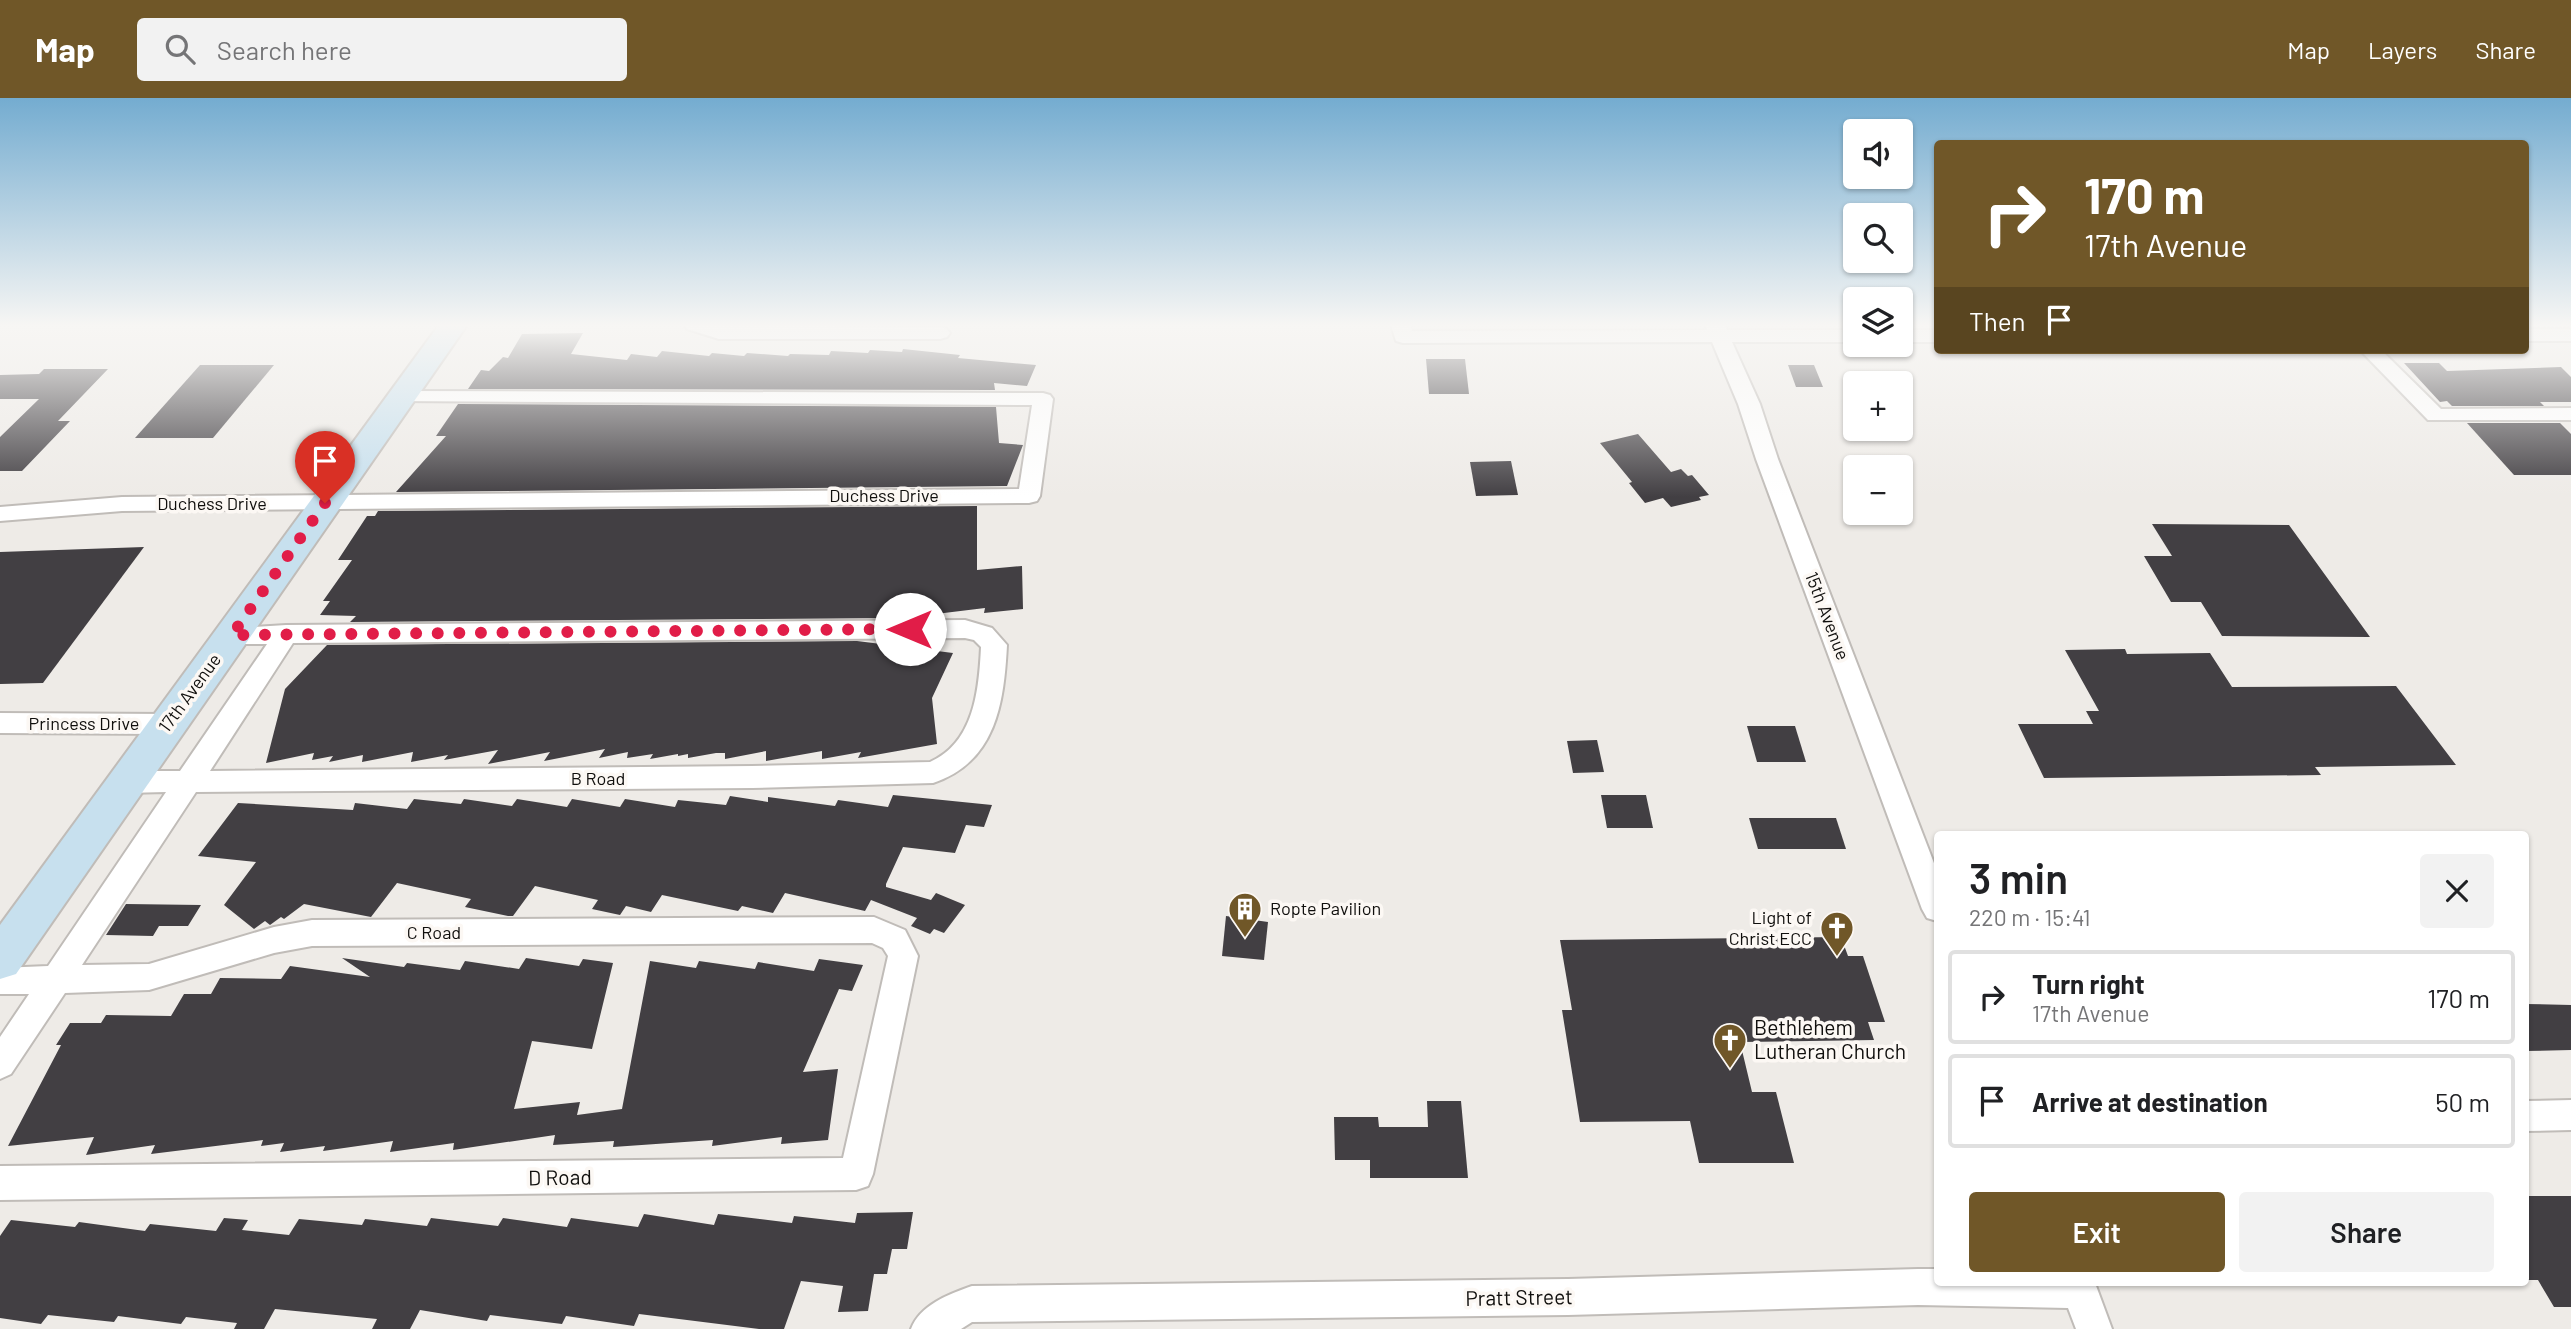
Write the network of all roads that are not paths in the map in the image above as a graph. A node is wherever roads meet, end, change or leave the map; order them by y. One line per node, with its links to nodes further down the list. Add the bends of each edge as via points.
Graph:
1 (411, 382): 4 (main road, 17th Avenue)
2 (1740, 382): 14 (street, 15th Avenue)
3 (2402, 382): 5 (street, via 2435,415)
4 (401, 397): 6 (main road, 17th Avenue); 6 (street, Duchess Drive, via 1043,398 1029,496 714,495)
5 (2571, 414)
6 (325, 503): 7 (street, Duchess Drive, via 114,502); 9 (main road, 17th Avenue)
7 (0, 514)
8 (286, 634): 9 (street); 13 (street); 13 (street, B Road, via 965,629 983,634 994,645 994,659 977,735 957,760 933,772 752,778)
9 (232, 635): 11 (main road, 17th Avenue)
10 (0, 723): 11 (street, Princess Drive)
11 (168, 724): 12 (main road, 17th Avenue)
12 (126, 782): 13 (street, B Road); 16 (main road, 17th Avenue)
13 (187, 782): 18 (street)
14 (1934, 901)
15 (874, 930): 18 (street, C Road, via 312,933 149,977); 22 (street, D Road, via 894,939 903,956 856,1174)
16 (0, 960)
17 (0, 981): 18 (street, C Road)
18 (58, 981): 19 (street)
19 (0, 1064)
20 (2571, 1115): 21 (street)
21 (2529, 1116)
22 (0, 1183)
23 (2078, 1286): 24 (street, Pratt Street, via 972,1304); 25 (street)
24 (929, 1329)
25 (2094, 1329)

